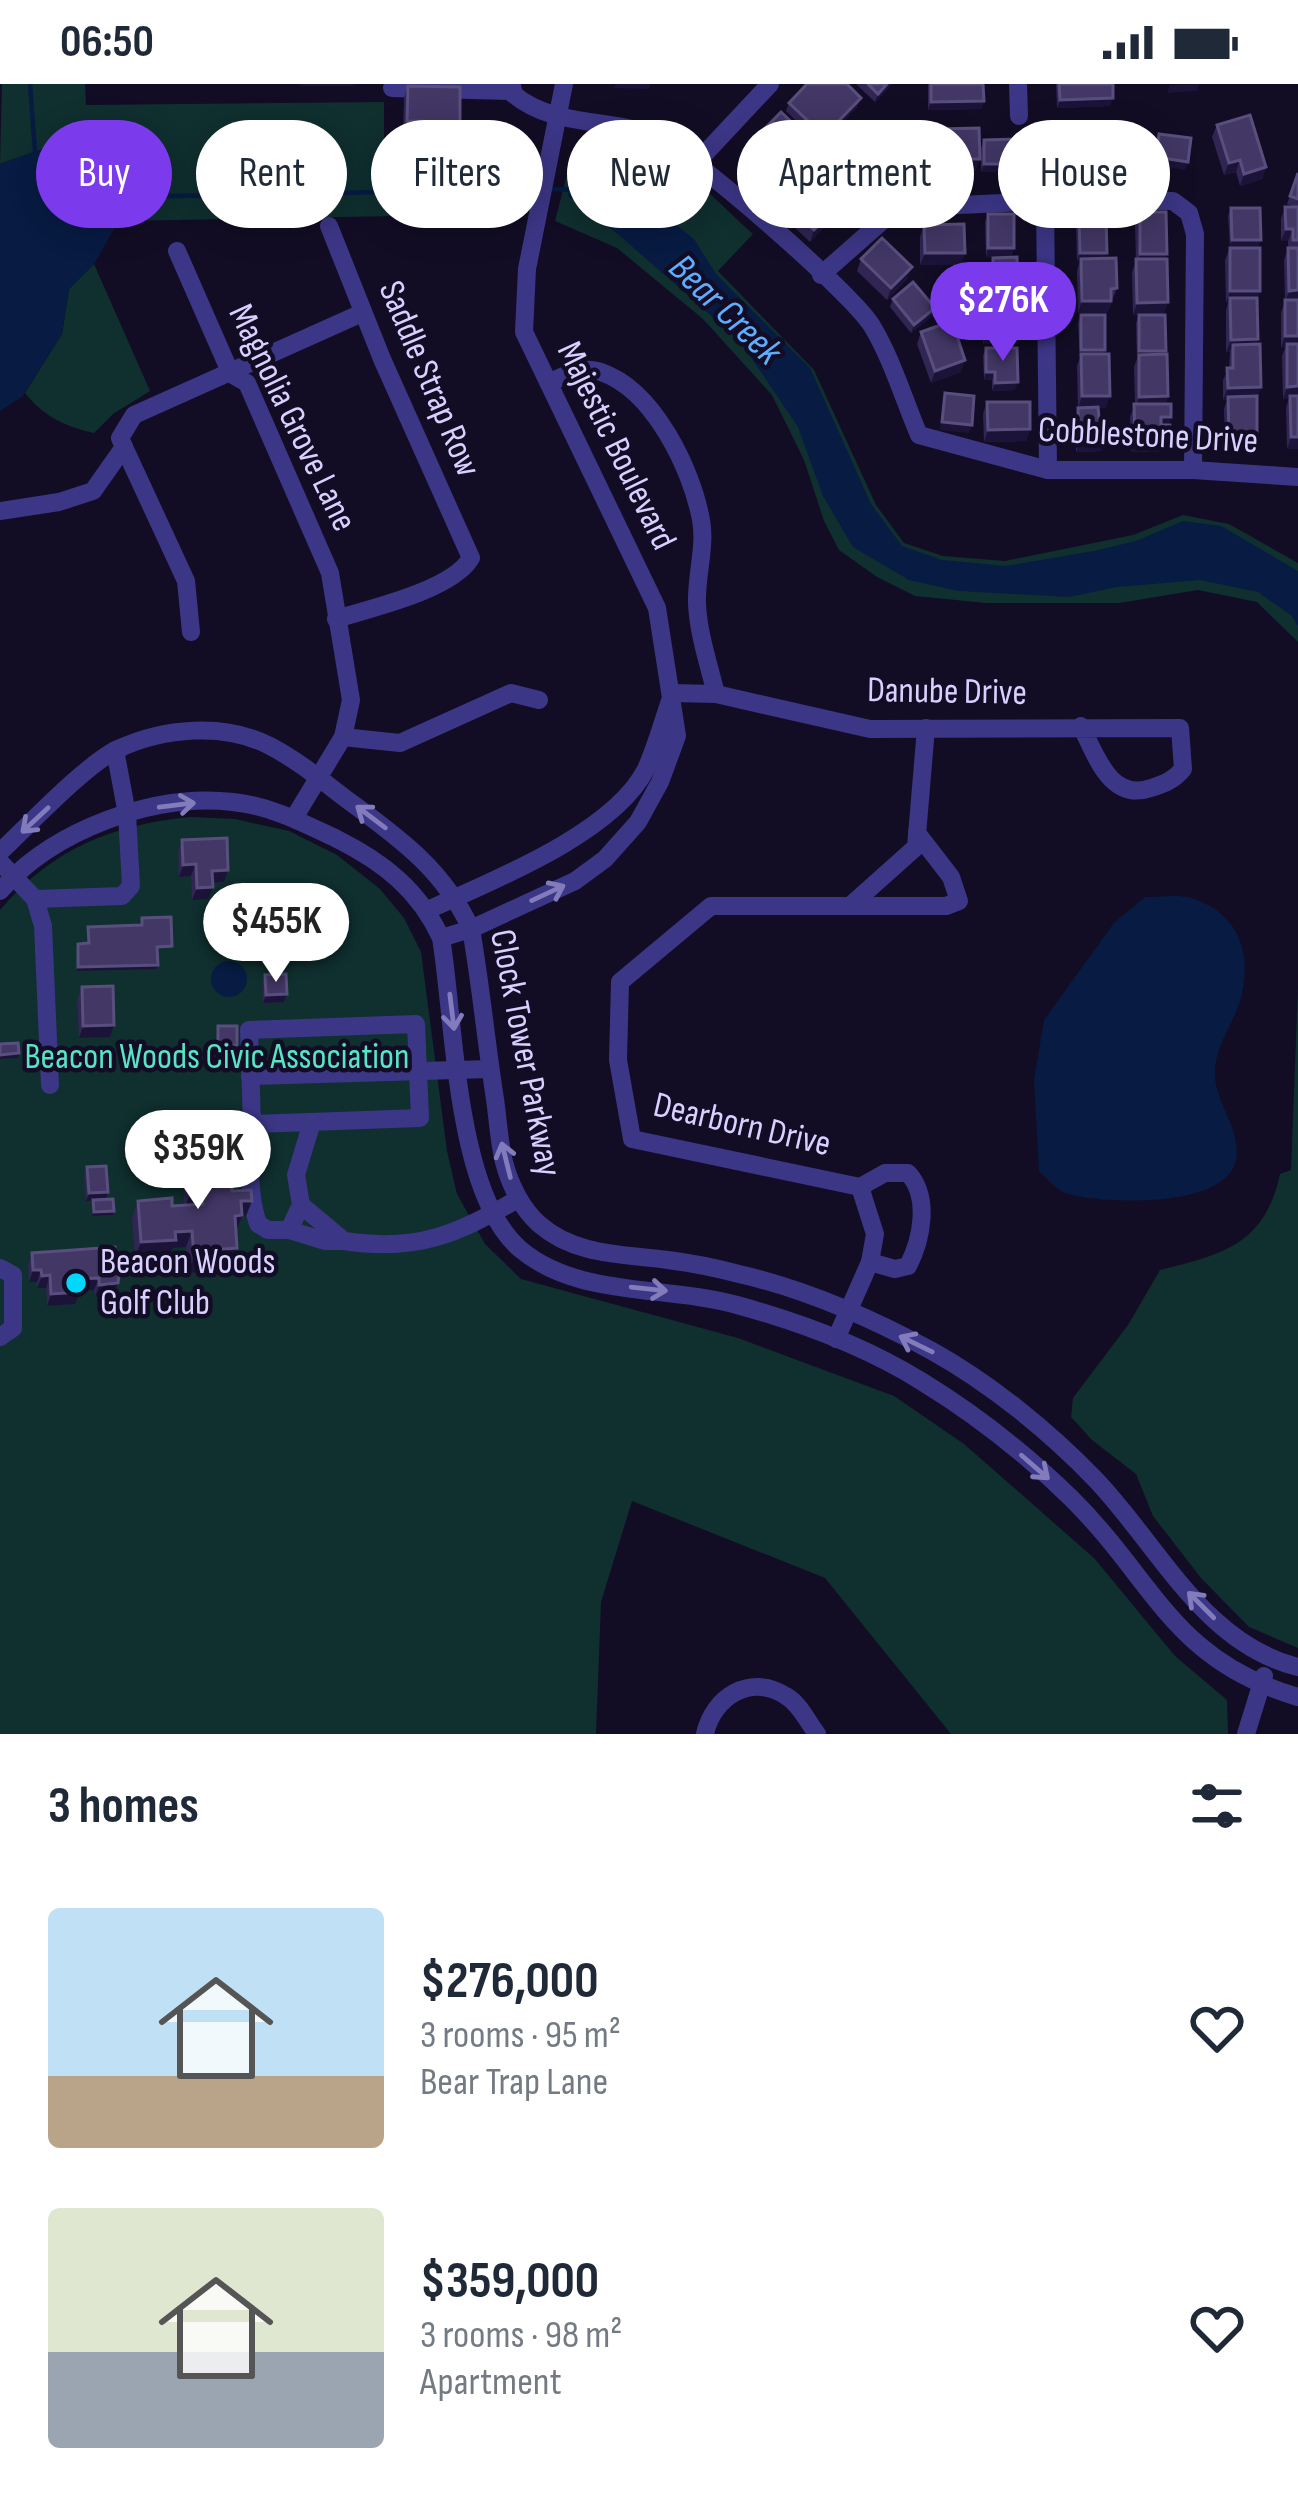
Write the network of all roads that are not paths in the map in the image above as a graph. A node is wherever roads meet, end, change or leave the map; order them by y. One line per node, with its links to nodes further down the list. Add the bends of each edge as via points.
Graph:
1 (565, 84): 7 (street, Majestic Boulevard)
2 (770, 84): 9 (street)
3 (1018, 84): 6 (street)
4 (512, 87): 5 (street); 7 (street, Cobblestone Drive, via 530,108)
5 (392, 88)
6 (1019, 116)
7 (558, 118): 8 (street, Cobblestone Drive); 19 (street, Majestic Boulevard, via 527,268 524,332)
8 (570, 120)
9 (713, 145)
10 (713, 177): 16 (street, Cobblestone Drive)
11 (1170, 201): 22 (street, via 1189,213 1195,234)
12 (998, 203): 16 (street, via 897,208)
13 (330, 228): 17 (street, Saddle Strap Row)
14 (1045, 228): 21 (street)
15 (177, 251): 18 (street, Magnolia Grove Lane)
16 (821, 275): 21 (street, Cobblestone Drive, via 871,323 919,436)
17 (362, 313): 18 (street); 25 (street, Saddle Strap Row, via 471,558 406,597)
18 (231, 374): 20 (street, via 134,415 120,438); 25 (street, Magnolia Grove Lane, via 247,382 302,505 330,573)
19 (549, 382): 27 (street, Majestic Boulevard, via 657,608); 28 (street, via 574,370 600,371 628,388 689,471 703,526 698,610)
20 (124, 447): 24 (street, via 93,491); 26 (street, via 186,581)
21 (1048, 470): 22 (street, Cobblestone Drive)
22 (1192, 470): 23 (street, Cobblestone Drive)
23 (1298, 477)
24 (0, 511)
25 (336, 619): 32 (street, Magnolia Grove Lane, via 351,700)
26 (190, 632)
27 (673, 693): 28 (street, Danube Drive); 40 (street, via 645,771 611,812); 44 (street, Majestic Boulevard, one-way to 27, via 574,880 638,822 677,736)
28 (716, 694): 31 (street, Danube Drive, via 870,728)
29 (539, 700): 32 (street, via 511,693 400,743)
30 (1081, 726): 30 (street, Danube Drive, via 1180,728 1183,769 1162,784 1126,791 1104,770); 31 (street, Danube Drive)
31 (926, 728): 37 (street)
32 (343, 737): 34 (street)
33 (115, 750): 34 (street, Clock Tower Parkway, via 167,734 238,734); 35 (street); 38 (street, Clock Tower Parkway, one-way to 38)
34 (316, 777): 36 (street); 40 (street, Clock Tower Parkway, one-way to 34, via 421,855)
35 (127, 814): 36 (street, Clock Tower Parkway, one-way to 36, via 230,801); 39 (street, Clock Tower Parkway); 41 (street, via 131,886 122,896)
36 (294, 818): 43 (street, Clock Tower Parkway, via 372,857)
37 (917, 833): 42 (street, via 916,847); 42 (street, via 959,901)
38 (0, 852)
39 (4, 877): 41 (street)
40 (456, 897): 43 (street); 44 (street, Clock Tower Parkway)
41 (35, 899): 50 (street)
42 (850, 906): 53 (street, Dearborn Drive, via 711,906 620,982 618,1060 632,1139)
43 (428, 910): 45 (street, Clock Tower Parkway)
44 (471, 929): 45 (street, Majestic Boulevard); 46 (street, Clock Tower Parkway)
45 (441, 938): 47 (street, Clock Tower Parkway, one-way to 47)
46 (490, 1069): 47 (street); 54 (street, Clock Tower Parkway, one-way to 46)
47 (459, 1070): 48 (street); 56 (street, Clock Tower Parkway, via 474,1170)
48 (418, 1071): 49 (street); 49 (street, via 416,1024 249,1030); 51 (street, via 420,1118)
49 (250, 1076): 52 (street)
50 (50, 1084)
51 (312, 1122): 52 (street); 55 (street, via 296,1175)
52 (252, 1124): 57 (street, via 258,1224)
53 (860, 1187): 59 (street, Dearborn Drive, via 875,1234); 59 (street, via 885,1173 908,1173 922,1199 908,1266)
54 (518, 1199): 56 (street); 61 (street, Clock Tower Parkway, via 567,1243 744,1275)
55 (301, 1205): 57 (street); 58 (street)
56 (491, 1215): 58 (street, via 428,1242); 63 (street, Clock Tower Parkway, one-way to 63, via 519,1248 554,1270 736,1304)
57 (289, 1230): 58 (street)
58 (344, 1241)
59 (870, 1262): 61 (street, Dearborn Drive)
60 (0, 1268): 62 (street, via 13,1275 14,1328)
61 (848, 1310): 63 (street, Dearborn Drive); 64 (street, Clock Tower Parkway, one-way to 61, via 934,1352)
62 (0, 1337)
63 (836, 1339): 65 (street, Clock Tower Parkway, via 918,1379)
64 (1012, 1405): 65 (street); 66 (street, Clock Tower Parkway, one-way to 64, via 1223,1628 1094,1478)
65 (993, 1430): 68 (street, Clock Tower Parkway, one-way to 68, via 1072,1500 1166,1616 1204,1652)
66 (1270, 1660): 67 (street, Clock Tower Parkway); 68 (street)
67 (1298, 1666)
68 (1260, 1686): 69 (street, Clock Tower Parkway); 72 (street)
69 (1298, 1697)
70 (705, 1734): 71 (street, via 710,1710 737,1690 764,1686 790,1697)
71 (817, 1734)
72 (1246, 1734)

